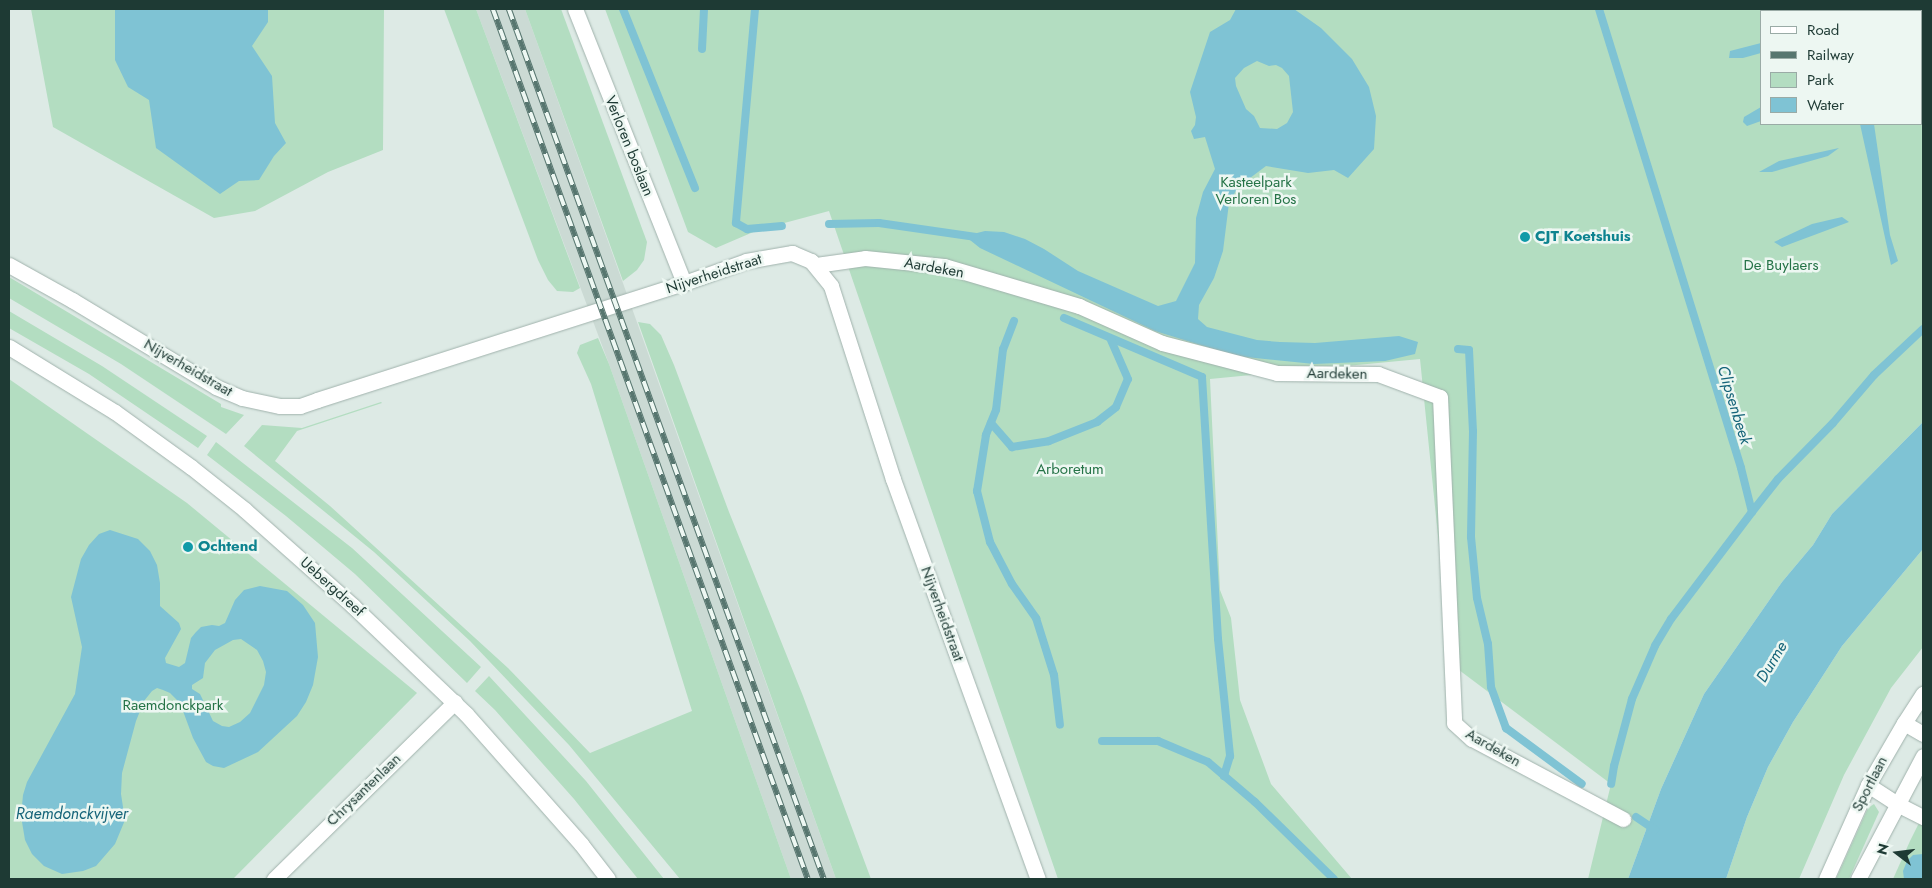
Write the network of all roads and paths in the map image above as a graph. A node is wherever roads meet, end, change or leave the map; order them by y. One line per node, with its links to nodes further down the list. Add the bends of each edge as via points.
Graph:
1 (575, 9): 4 (street, Verloren boslaan)
2 (9, 265): 4 (street, Nijverheidstraat, via 216,387 242,398 280,406 300,406)
3 (816, 265): 4 (street, Nijverheidstraat, via 792,253 784,254 746,261); 14 (street, Aardeken, via 864,258 944,266 1079,306 1162,343 1277,373 1378,374 1440,397 1454,723 1472,739); 17 (street, Nijverheidstraat, via 830,286 893,479)
4 (684, 283)
5 (9, 347): 7 (street, Uebergdreef, via 115,412 191,467 245,510 353,606)
6 (1923, 694): 8 (street, Sportlaan)
7 (455, 702): 15 (street, Chrysantenlaan); 16 (street, Uebergdreef, via 582,844)
8 (1904, 723): 9 (street); 11 (street, Sportlaan)
9 (1923, 734)
10 (1923, 756): 12 (street)
11 (1868, 786): 12 (street); 18 (street, Sportlaan)
12 (1897, 804): 13 (street); 19 (street)
13 (1923, 817)
14 (1623, 819)
15 (274, 879)
16 (608, 879)
17 (1038, 879)
18 (1826, 879)
19 (1858, 879)

